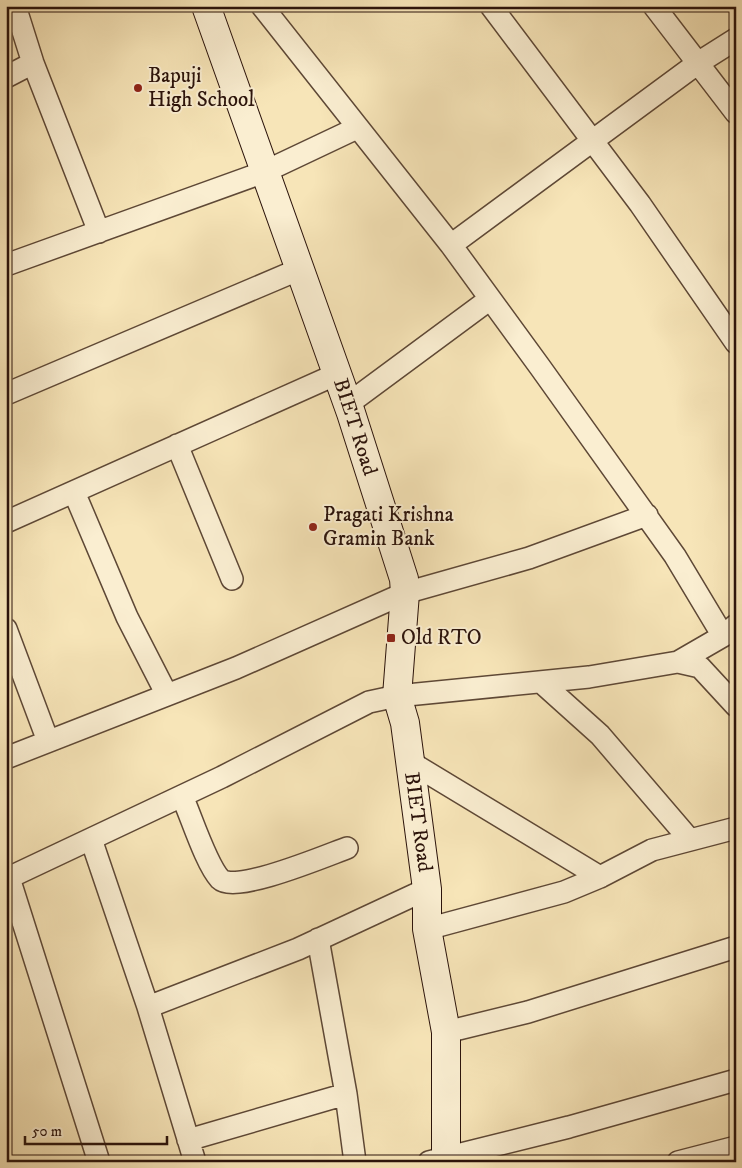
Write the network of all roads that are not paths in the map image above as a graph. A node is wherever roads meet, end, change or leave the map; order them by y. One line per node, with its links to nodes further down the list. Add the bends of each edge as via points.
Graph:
1 (15, 6): 7 (street)
2 (206, 6): 13 (street, BIET Road)
3 (262, 6): 11 (street)
4 (491, 6): 12 (street)
5 (654, 6): 8 (street)
6 (736, 39): 8 (street)
7 (32, 63): 9 (street); 14 (street)
8 (698, 63): 10 (street); 12 (street)
9 (6, 77)
10 (736, 113)
11 (357, 128): 13 (street); 15 (street)
12 (593, 142): 15 (street); 19 (street)
13 (264, 172): 14 (street); 17 (street, BIET Road)
14 (99, 232): 16 (street)
15 (451, 245): 18 (street)
16 (6, 266)
17 (300, 269): 20 (street, BIET Road); 21 (street)
18 (490, 299): 22 (street); 25 (street)
19 (736, 343)
20 (337, 374): 22 (street, BIET Road); 23 (street)
21 (6, 394)
22 (348, 404): 28 (street, BIET Road, via 404,579)
23 (177, 445): 24 (street); 27 (street)
24 (74, 492): 26 (street); 33 (street, via 127,617)
25 (646, 515): 28 (street, via 529,558); 30 (street)
26 (6, 522)
27 (232, 579)
28 (405, 593): 33 (street); 34 (street, BIET Road)
29 (6, 629): 36 (street)
30 (729, 631): 31 (street)
31 (678, 662): 32 (street); 35 (street, via 700,667)
32 (541, 682): 34 (street); 42 (street, via 600,735)
33 (168, 695): 36 (street)
34 (398, 696): 38 (street, BIET Road); 39 (street, via 369,702)
35 (736, 706)
36 (48, 741): 37 (street)
37 (6, 758)
38 (410, 762): 45 (street); 46 (street, BIET Road)
39 (182, 796): 41 (street); 43 (street, via 212,868 221,880 232,884 265,878)
40 (736, 828): 42 (street)
41 (91, 839): 44 (street); 50 (street)
42 (690, 840): 45 (street, via 652,850)
43 (346, 848)
44 (8, 878): 57 (street)
45 (600, 878): 47 (street, via 564,892)
46 (428, 889): 47 (street, BIET Road); 48 (street)
47 (427, 929): 51 (street, BIET Road)
48 (318, 939): 50 (street); 53 (street)
49 (736, 946): 51 (street, via 528,1012)
50 (148, 1007): 54 (street)
51 (446, 1032): 56 (street, BIET Road)
52 (736, 1080): 56 (street, via 569,1128)
53 (346, 1094): 54 (street); 59 (street)
54 (188, 1140): 58 (street)
55 (736, 1147): 60 (street)
56 (440, 1160)
57 (99, 1162)
58 (194, 1162)
59 (355, 1162)
60 (678, 1162)

